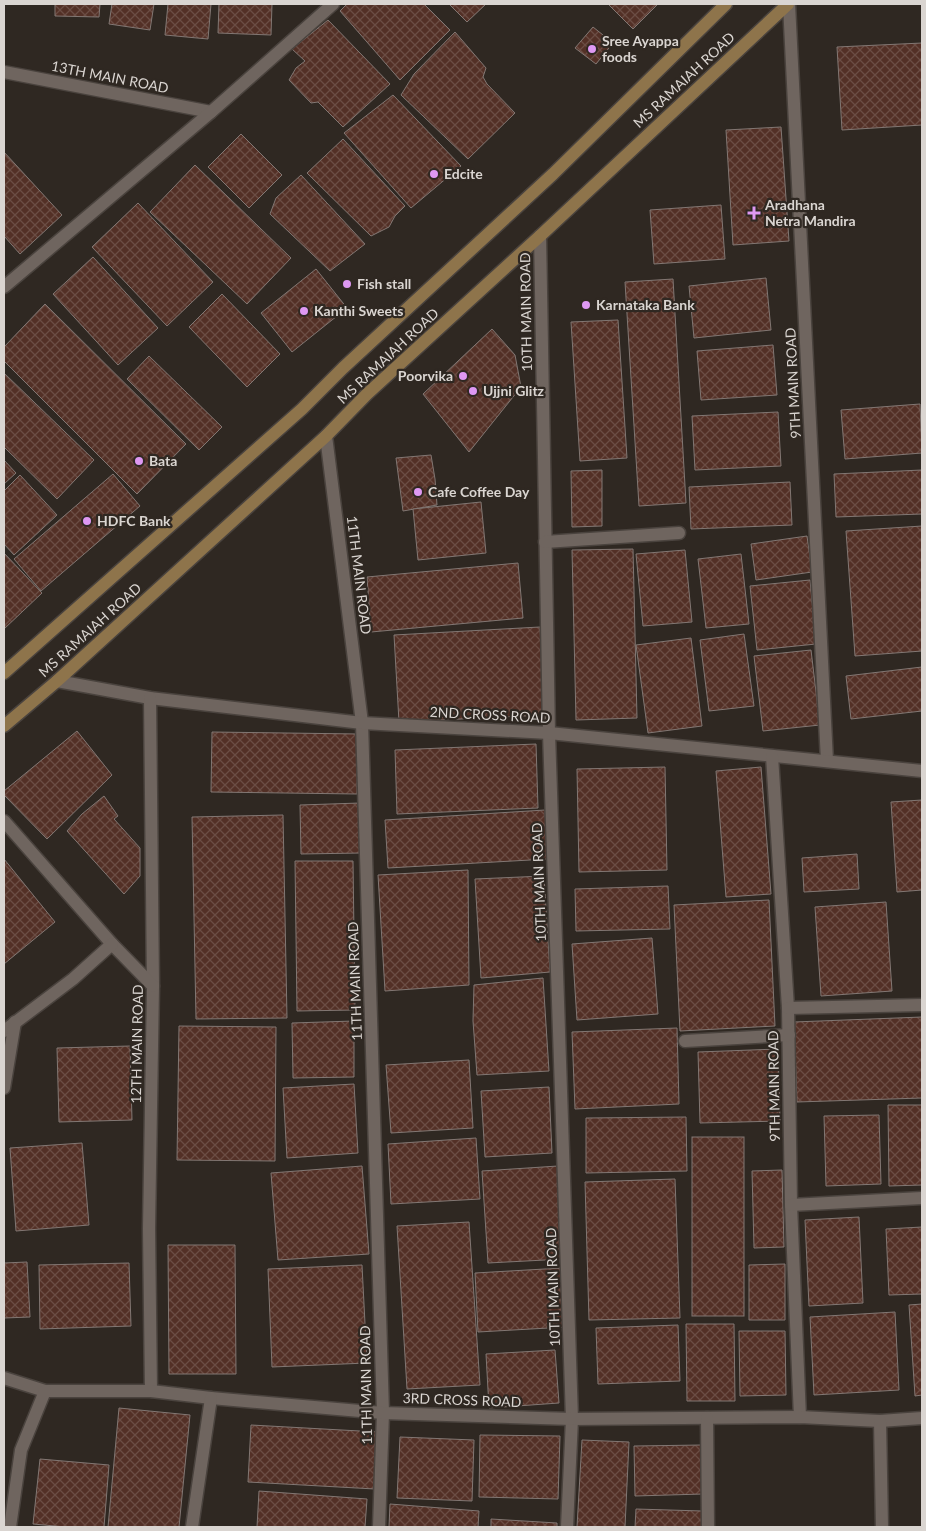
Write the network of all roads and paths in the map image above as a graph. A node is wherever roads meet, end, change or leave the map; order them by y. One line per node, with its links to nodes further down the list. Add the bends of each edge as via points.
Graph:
1 (333, 4): 5 (street)
2 (726, 4): 11 (main road, MS RAMAIAH ROAD, via 553,174 302,409)
3 (789, 4): 6 (main road, MS RAMAIAH ROAD); 18 (street, 9TH MAIN ROAD)
4 (4, 72): 5 (street, 13TH MAIN ROAD)
5 (211, 112): 7 (street)
6 (540, 236): 8 (main road, MS RAMAIAH ROAD, via 367,394); 10 (street, 10TH MAIN ROAD)
7 (4, 286)
8 (326, 436): 12 (main road, MS RAMAIAH ROAD); 14 (street, 11TH MAIN ROAD)
9 (679, 533): 10 (street)
10 (546, 542): 16 (street, 10TH MAIN ROAD)
11 (4, 673)
12 (57, 681): 13 (street, 2ND CROSS ROAD); 15 (main road, MS RAMAIAH ROAD)
13 (150, 698): 14 (street, 2ND CROSS ROAD); 22 (street, 12TH MAIN ROAD)
14 (362, 723): 16 (street, 2ND CROSS ROAD); 36 (street, 11TH MAIN ROAD)
15 (4, 726)
16 (549, 733): 17 (street, 2ND CROSS ROAD); 40 (street, 10TH MAIN ROAD)
17 (772, 756): 18 (street, 2ND CROSS ROAD); 24 (street, 9TH MAIN ROAD)
18 (827, 761): 19 (street, 2ND CROSS ROAD)
19 (922, 771)
20 (4, 822): 21 (street)
21 (112, 944): 22 (street); 25 (street, via 73,979)
22 (153, 986): 34 (street, 12TH MAIN ROAD, via 149,1228)
23 (922, 1005): 24 (street)
24 (788, 1008): 27 (street, 9TH MAIN ROAD)
25 (14, 1022): 26 (street); 29 (street)
26 (4, 1031)
27 (789, 1035): 28 (street); 31 (street, 9TH MAIN ROAD)
28 (685, 1041)
29 (4, 1088)
30 (922, 1198): 31 (street)
31 (791, 1206): 37 (street, 9TH MAIN ROAD)
32 (4, 1378): 33 (street, 3RD CROSS ROAD)
33 (45, 1391): 34 (street, 3RD CROSS ROAD); 42 (street, via 21,1450)
34 (151, 1391): 35 (street, 3RD CROSS ROAD)
35 (211, 1398): 36 (street, 3RD CROSS ROAD); 43 (street)
36 (383, 1413): 40 (street, 3RD CROSS ROAD); 44 (street, 11TH MAIN ROAD)
37 (800, 1417): 38 (street, 3RD CROSS ROAD); 41 (street, 3RD CROSS ROAD)
38 (707, 1418): 40 (street, 3RD CROSS ROAD); 46 (street)
39 (922, 1418): 41 (street, 3RD CROSS ROAD)
40 (572, 1419): 45 (street, 10TH MAIN ROAD)
41 (880, 1421): 47 (street)
42 (10, 1527)
43 (192, 1527)
44 (379, 1527)
45 (567, 1527)
46 (708, 1527)
47 (882, 1527)

